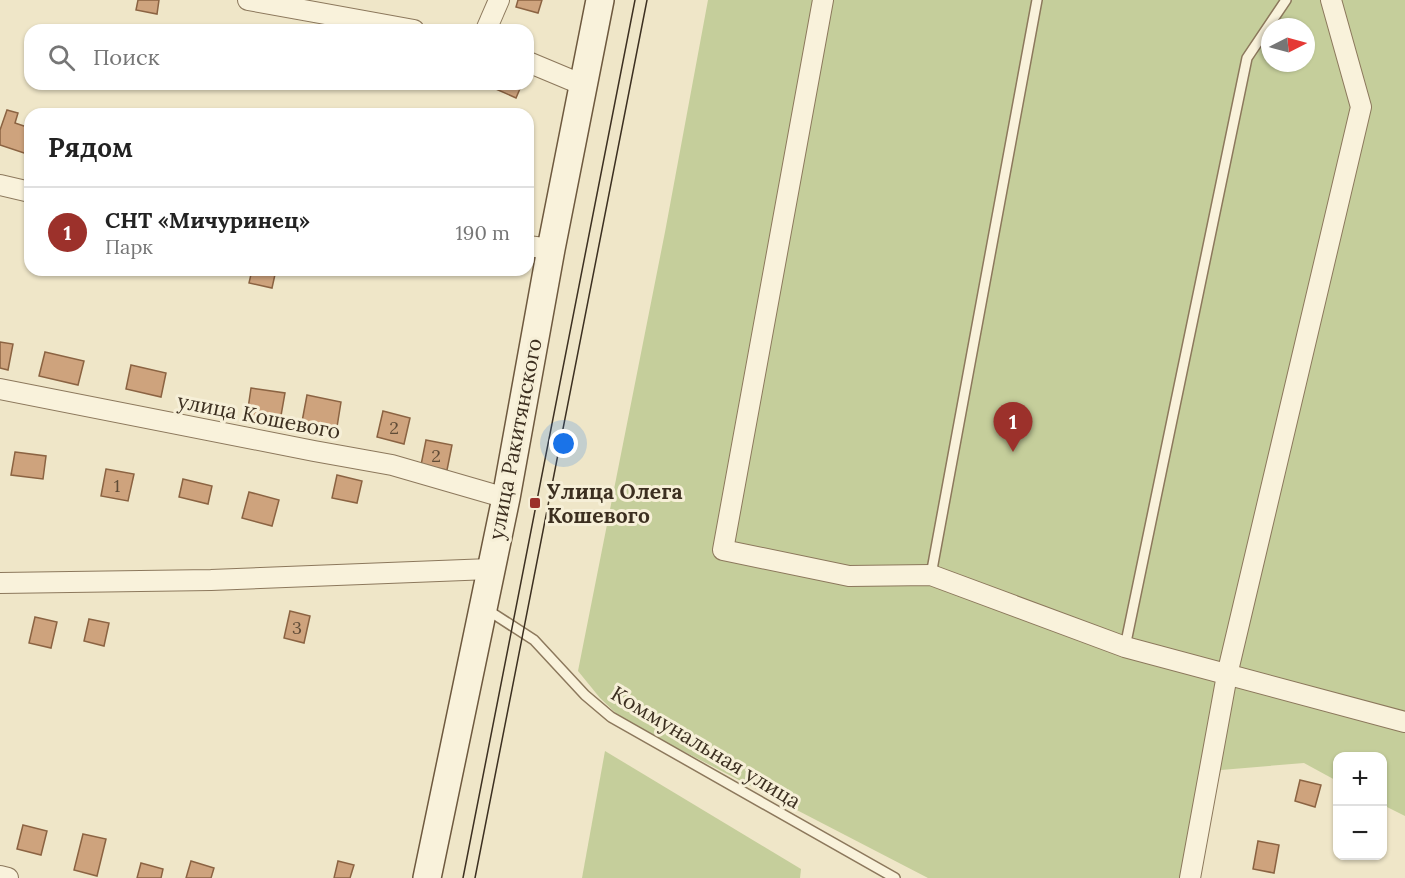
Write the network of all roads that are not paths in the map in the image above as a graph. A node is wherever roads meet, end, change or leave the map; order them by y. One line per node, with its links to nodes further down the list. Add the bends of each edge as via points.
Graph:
1 (248, 0): 8 (street)
2 (499, 0): 9 (street)
3 (600, 0): 11 (main road, улица Ракитянского)
4 (823, 0): 18 (street, via 723,550 849,576)
5 (1037, 0): 18 (lane)
6 (1286, 0): 21 (lane, via 1247,58)
7 (1331, 0): 22 (street, via 1361,107)
8 (381, 24)
9 (489, 24)
10 (534, 65): 11 (street)
11 (583, 85): 14 (main road, улица Ракитянского)
12 (0, 185): 13 (street)
13 (24, 191)
14 (539, 247): 16 (main road, улица Ракитянского)
15 (0, 389): 16 (street, улица Кошевого, via 392,465)
16 (506, 498): 17 (main road, улица Ракитянского)
17 (490, 569): 19 (street, via 211,580); 20 (main road, улица Ракитянского)
18 (931, 576): 21 (street)
19 (0, 583)
20 (484, 608): 26 (main road, улица Ракитянского); 27 (lane, Коммунальная улица, via 534,640 611,717)
21 (1125, 647): 22 (street)
22 (1227, 675): 23 (street); 28 (street)
23 (1405, 722)
24 (0, 876): 25 (street)
25 (8, 878)
26 (428, 878)
27 (895, 878)
28 (1190, 878)

